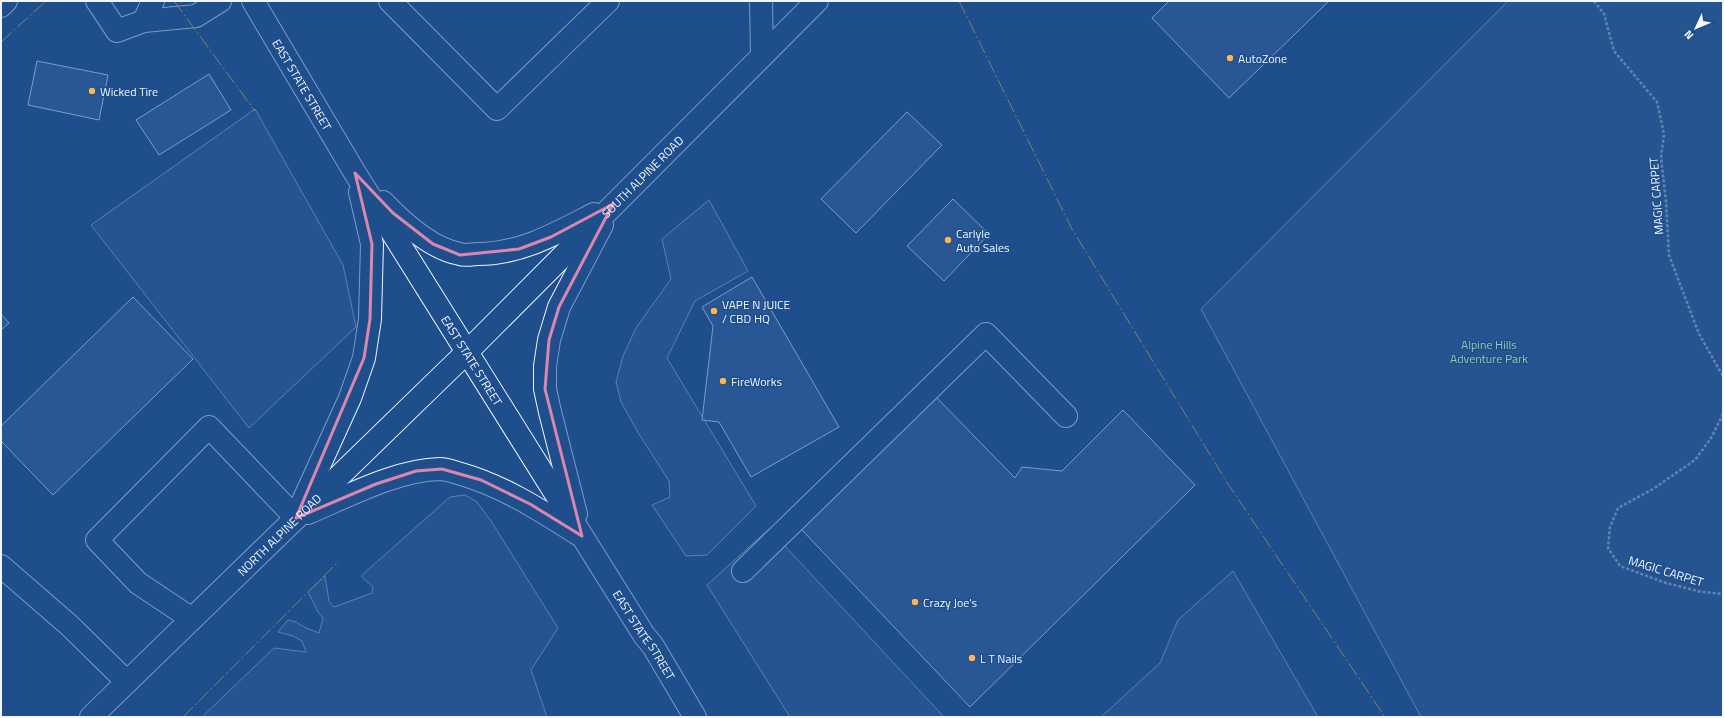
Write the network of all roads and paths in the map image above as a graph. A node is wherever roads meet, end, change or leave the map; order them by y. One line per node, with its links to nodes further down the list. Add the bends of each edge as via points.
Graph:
1 (6, 1): 11 (main road)
2 (97, 1): 12 (main road, via 117,31)
3 (153, 1): 12 (main road)
4 (220, 1): 12 (main road, via 196,16)
5 (253, 1): 14 (main road, EAST STATE STREET)
6 (390, 1): 7 (main road, via 497,109)
7 (608, 1)
8 (761, 1): 13 (main road)
9 (817, 1): 13 (main road, SOUTH ALPINE ROAD)
10 (1594, 1): 17 (path, MAGIC CARPET, via 1604,14 1614,51 1657,102 1664,134 1661,158 1670,255 1699,334)
11 (1, 6)
12 (144, 21)
13 (762, 56): 15 (main road, SOUTH ALPINE ROAD)
14 (356, 173): 15 (main road, via 394,213 433,244 460,255 519,249 551,237); 16 (main road, EAST STATE STREET); 20 (main road, via 372,244 370,319 364,358 350,398)
15 (613, 204): 16 (main road, SOUTH ALPINE ROAD); 21 (main road, via 559,307 549,340 545,366 545,389 550,412)
16 (467, 352): 20 (main road, NORTH ALPINE ROAD); 21 (main road, EAST STATE STREET)
17 (1723, 376)
18 (1723, 414): 24 (path, MAGIC CARPET, via 1711,438 1695,460 1653,489 1618,508 1610,527 1608,548 1620,566 1666,583 1702,592)
19 (1066, 416): 23 (main road, via 986,334)
20 (296, 518): 21 (main road, via 376,484 416,471 442,469 481,480 530,504); 25 (main road, NORTH ALPINE ROAD); 25 (main road, via 209,427 97,540 138,583)
21 (582, 536): 28 (main road, EAST STATE STREET)
22 (1, 566): 26 (main road, via 70,626)
23 (743, 571)
24 (1723, 594)
25 (192, 619): 26 (main road, NORTH ALPINE ROAD)
26 (127, 682): 27 (main road, NORTH ALPINE ROAD)
27 (91, 717)
28 (695, 717)

